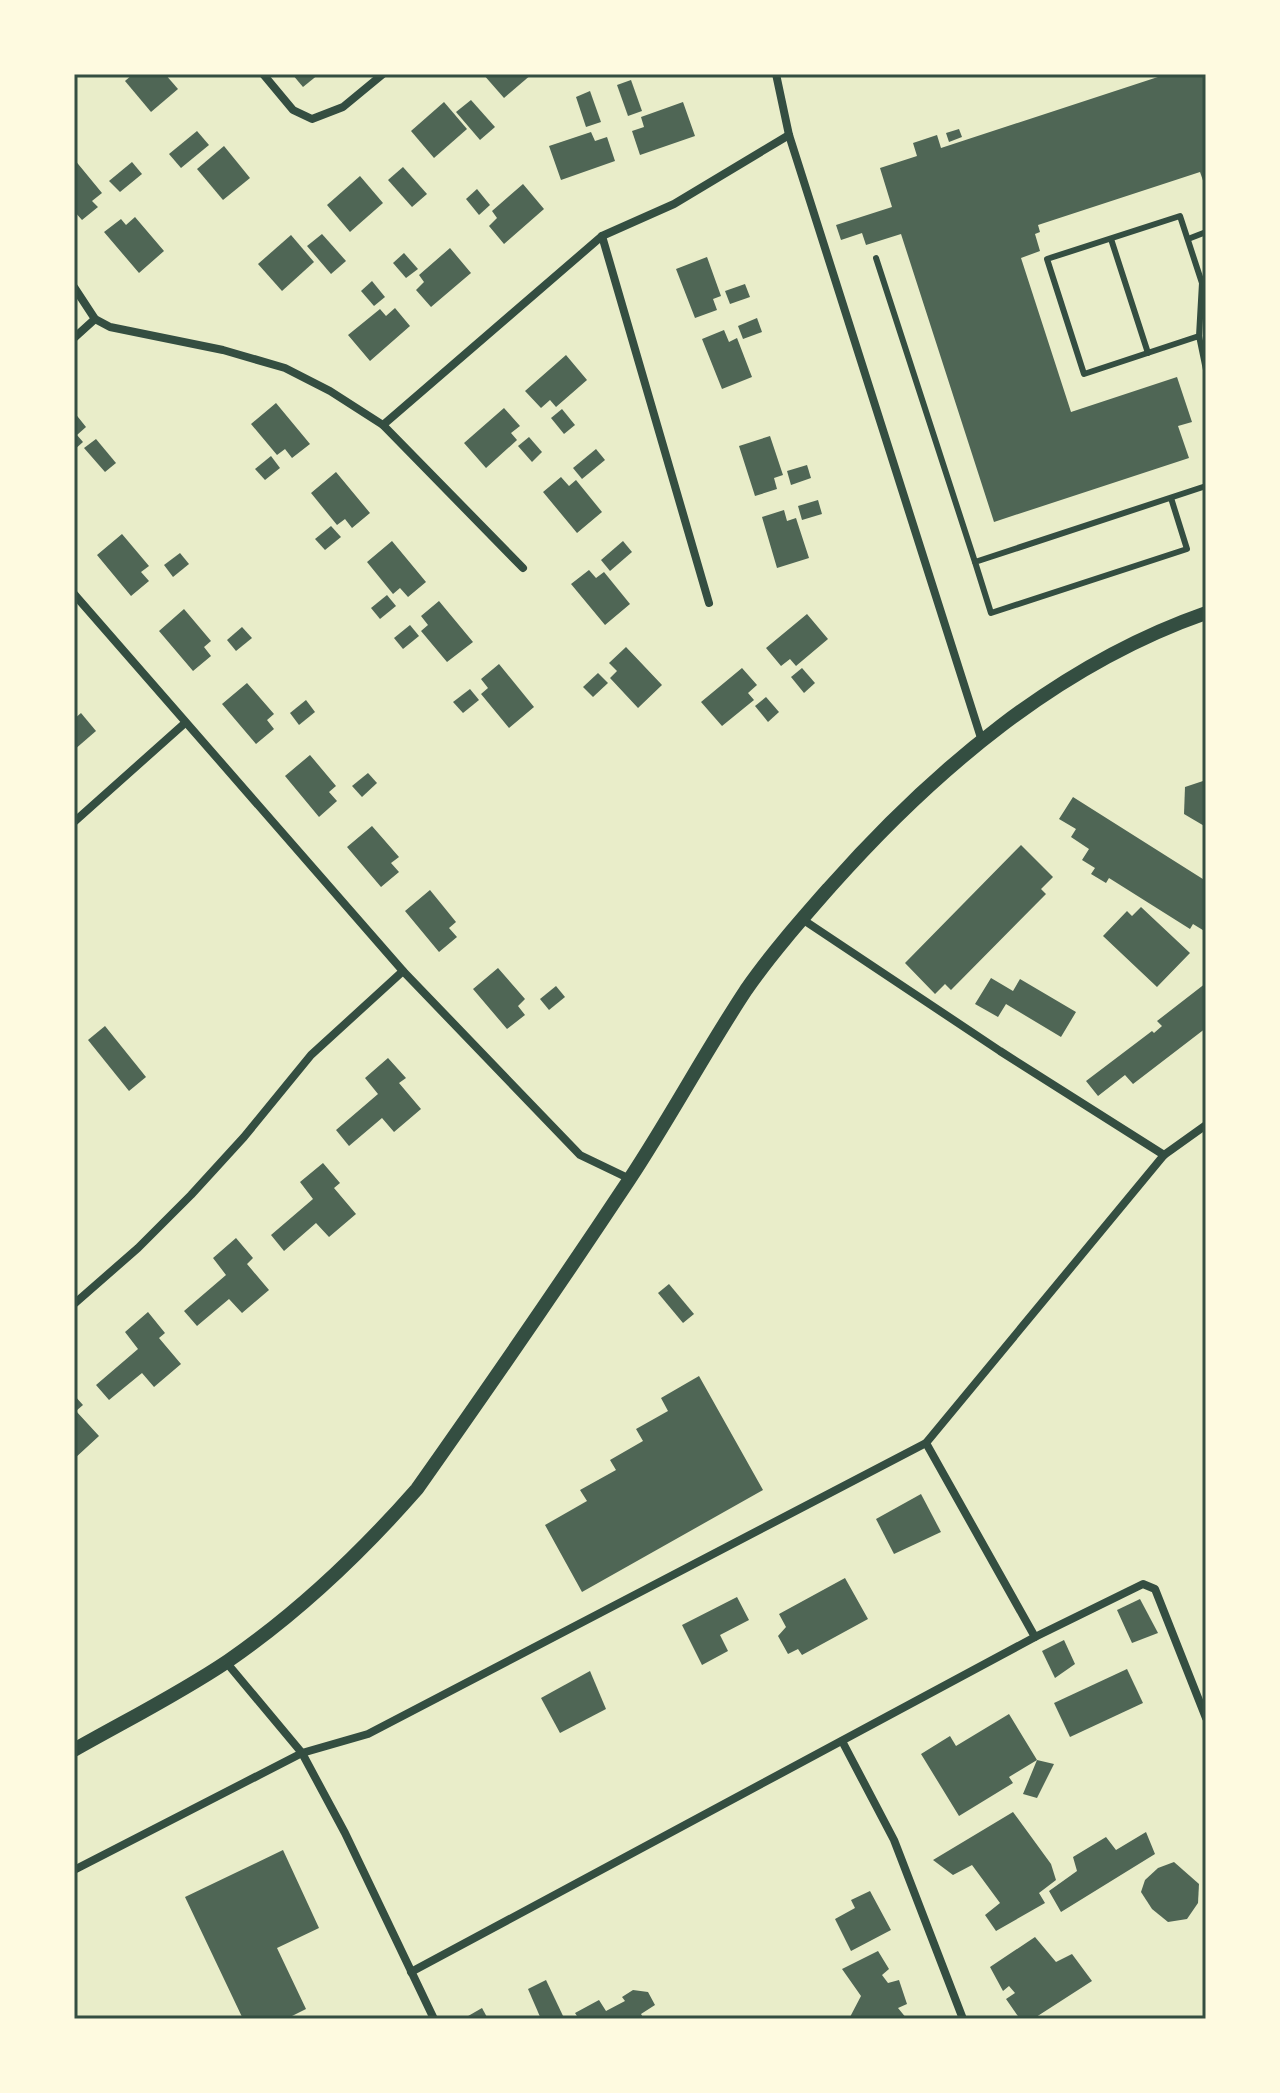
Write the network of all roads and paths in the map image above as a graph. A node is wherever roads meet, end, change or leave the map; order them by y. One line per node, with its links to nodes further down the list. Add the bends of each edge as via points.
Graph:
1 (263, 74): 2 (street, via 293,110 312,119 343,107)
2 (383, 74)
3 (776, 74): 4 (street)
4 (789, 135): 6 (street, via 674,204); 25 (street)
5 (1206, 232): 8 (lane)
6 (602, 236): 16 (street); 22 (street)
7 (1111, 239): 8 (lane, via 1180,216); 14 (lane); 14 (lane, via 1047,259 1084,374)
8 (1188, 239): 12 (lane, via 1202,283)
9 (876, 258): 19 (lane)
10 (74, 287): 11 (street)
11 (95, 319): 13 (street); 16 (street, via 126,332 285,368)
12 (1199, 336): 14 (lane); 15 (lane)
13 (74, 338)
14 (1148, 353)
15 (1206, 370)
16 (383, 425): 20 (street)
17 (1206, 486): 18 (lane)
18 (1171, 498): 19 (lane); 19 (lane, via 1187,549 1172,554 991,613)
19 (975, 562)
20 (523, 568)
21 (74, 594): 24 (street)
22 (709, 603)
23 (1206, 613): 25 (street, via 1105,657 1050,689)
24 (185, 723): 26 (street); 28 (street)
25 (982, 742): 27 (street, via 903,810)
26 (74, 822)
27 (802, 919): 30 (street); 31 (street, via 747,988)
28 (403, 971): 31 (street, via 580,1155); 32 (street, via 311,1055 191,1195)
29 (1206, 1125): 30 (street)
30 (1164, 1155): 33 (street)
31 (630, 1179): 35 (street, via 417,1489 312,1597)
32 (74, 1304)
33 (926, 1443): 34 (street); 39 (street, via 368,1734)
34 (1035, 1637): 36 (street, via 1150,1585); 37 (street)
35 (226, 1662): 38 (street); 39 (street)
36 (1206, 1718)
37 (842, 1741): 41 (street); 43 (street, via 894,1840)
38 (74, 1750)
39 (302, 1753): 40 (street); 41 (street)
40 (74, 1870)
41 (411, 1972): 42 (street)
42 (434, 2019)
43 (963, 2019)

